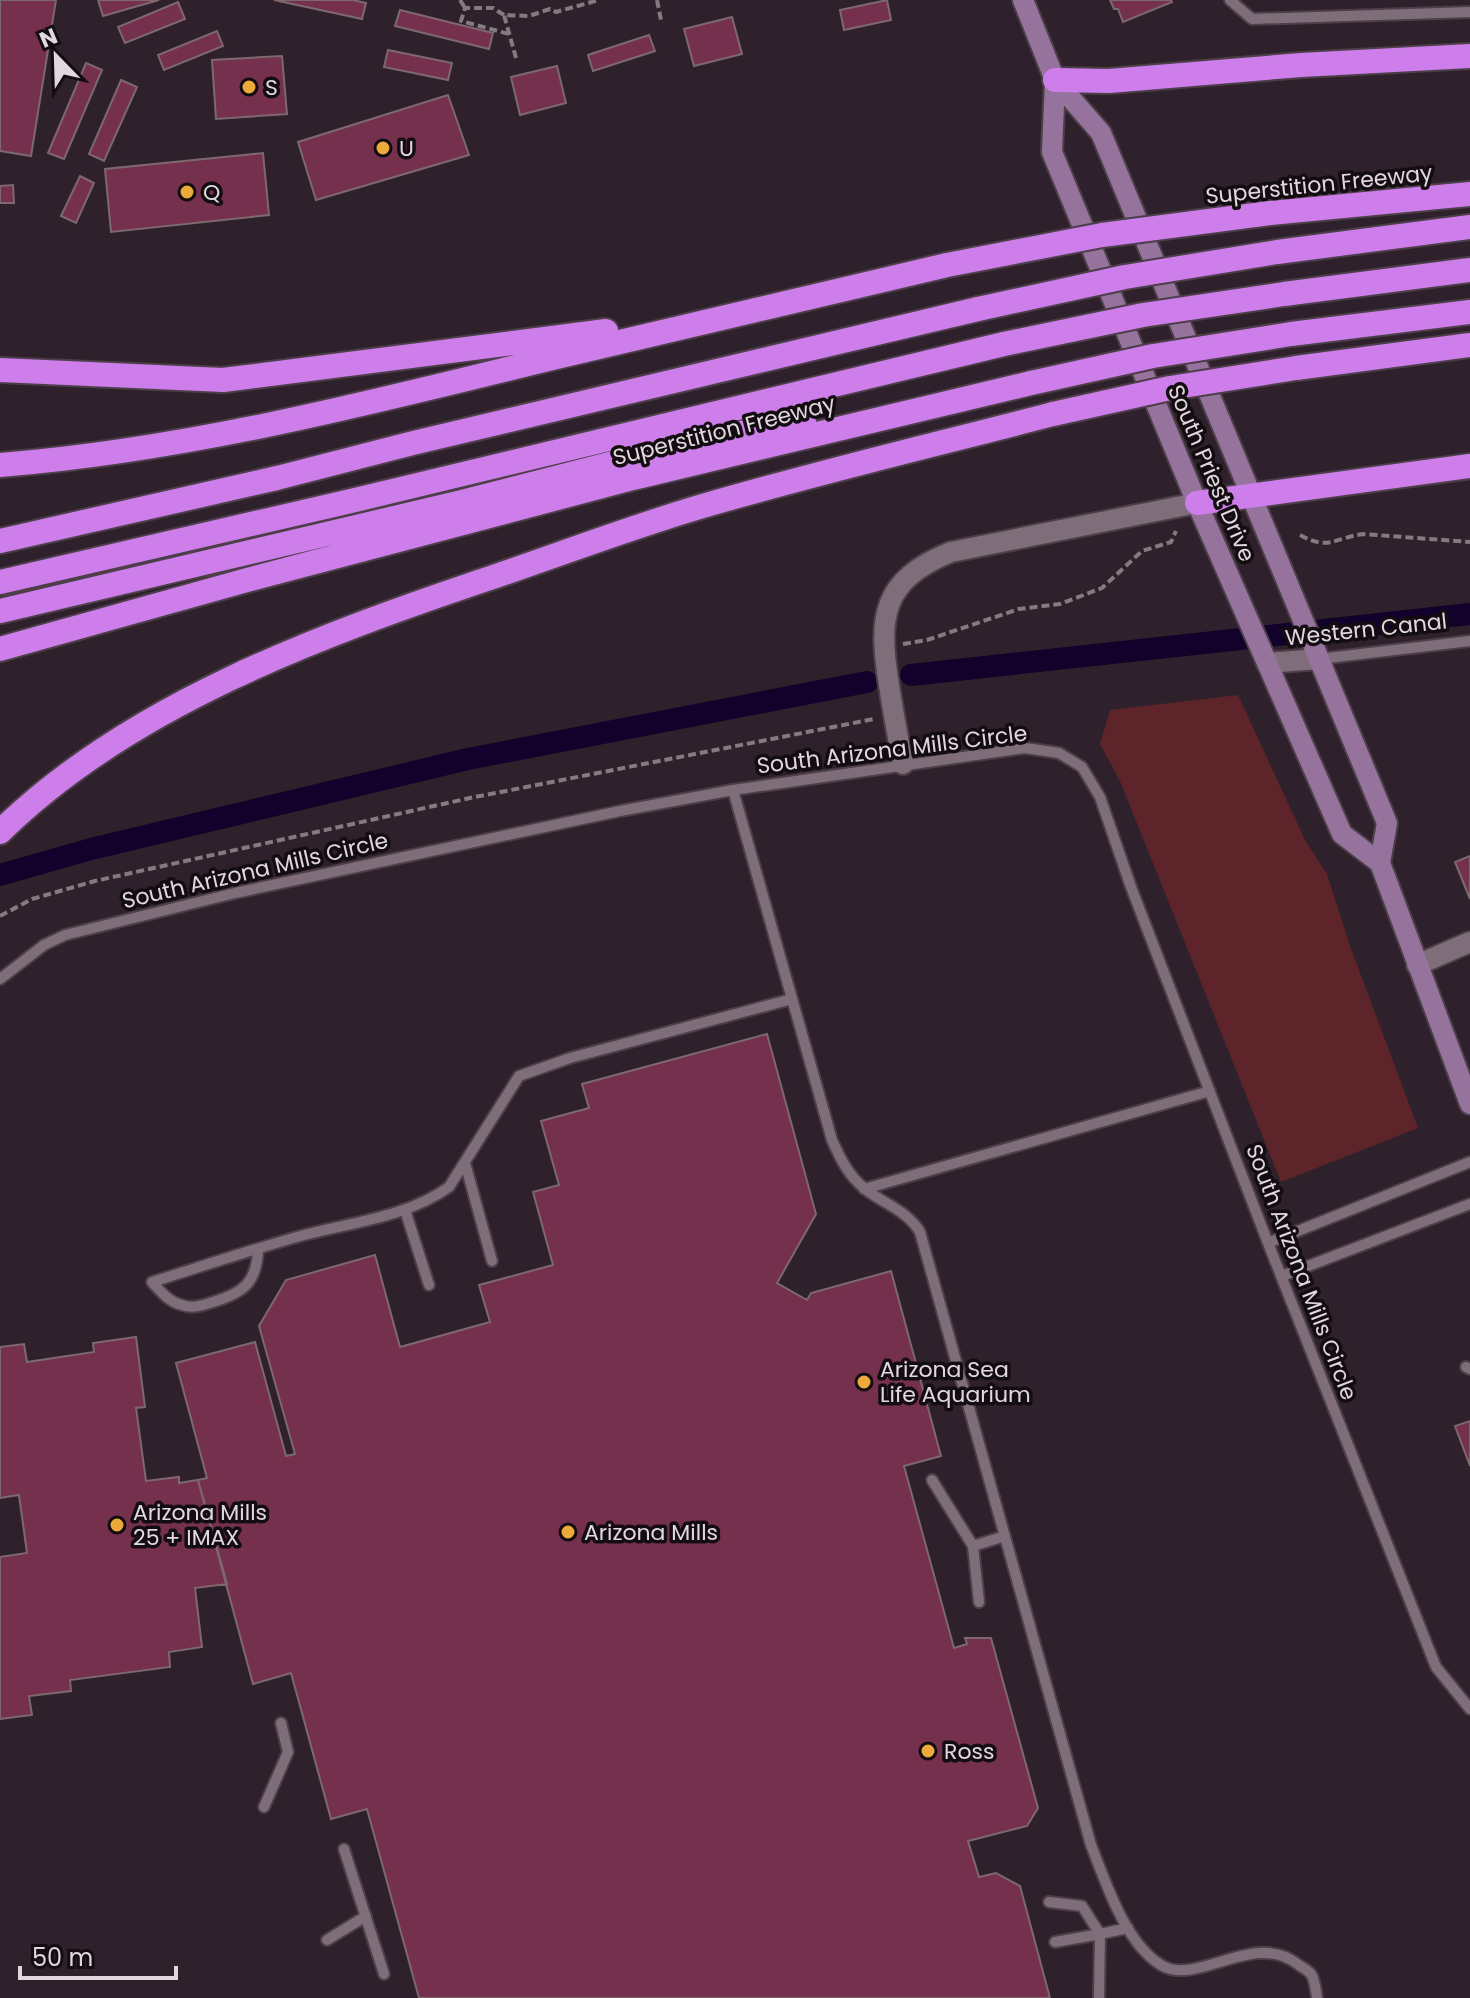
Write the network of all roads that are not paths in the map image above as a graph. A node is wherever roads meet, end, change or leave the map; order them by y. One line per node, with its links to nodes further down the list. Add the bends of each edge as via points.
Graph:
1 (1023, 0): 5 (main road, South Priest Drive)
2 (1230, 0): 3 (lane, via 1252,19)
3 (1470, 12)
4 (1470, 56): 5 (highway, via 1109,81)
5 (1055, 80): 16 (main road, South Priest Drive, via 1101,133); 17 (main road, South Priest Drive, via 1052,152)
6 (1470, 194): 9 (highway, Superstition Freeway, bridge, via 1102,235)
7 (1470, 227): 18 (highway, bridge, via 1125,277)
8 (1470, 270): 19 (highway, bridge, via 1143,315 1004,344)
9 (751, 311): 12 (highway, via 223,380); 14 (highway, via 202,439)
10 (1470, 312): 13 (highway, Superstition Freeway, bridge, via 1153,356)
11 (1470, 345): 27 (highway, bridge, via 1170,388 695,508 409,605 243,673 123,735)
12 (0, 370)
13 (1031, 383): 20 (highway, via 706,439); 22 (highway, Superstition Freeway, via 633,478)
14 (0, 465)
15 (1470, 466): 16 (highway)
16 (1251, 496): 17 (highway); 23 (main road, South Priest Drive)
17 (1197, 503): 24 (main road, South Priest Drive); 25 (street, via 951,552 902,584 882,629)
18 (0, 541)
19 (0, 582)
20 (0, 611)
21 (1470, 641): 23 (lane, Western Canal)
22 (0, 649)
23 (1317, 655): 24 (street, Western Canal); 28 (main road, South Priest Drive, via 1387,823)
24 (1266, 660): 28 (main road, South Priest Drive, via 1342,834)
25 (903, 764): 26 (lane, South Arizona Mills Circle); 33 (lane, South Arizona Mills Circle, via 1025,748 1059,753 1082,767 1100,797)
26 (733, 790): 31 (lane, South Arizona Mills Circle, via 454,845 65,935); 32 (lane)
27 (0, 832)
28 (1380, 863): 30 (main road, South Priest Drive)
29 (1470, 942): 30 (street)
30 (1417, 965): 34 (main road, South Priest Drive)
31 (0, 979)
32 (792, 999): 36 (lane, via 519,1076); 37 (lane, via 832,1140 845,1169)
33 (1210, 1091): 37 (lane); 40 (lane, South Arizona Mills Circle)
34 (1470, 1104)
35 (1470, 1162): 40 (lane)
36 (465, 1163): 39 (lane, via 449,1187); 42 (lane)
37 (864, 1189): 46 (lane, via 901,1211 920,1232)
38 (1470, 1204): 43 (lane)
39 (405, 1210): 41 (lane); 44 (lane)
40 (1268, 1243): 43 (lane, South Arizona Mills Circle)
41 (258, 1249): 41 (lane, via 152,1282 182,1306 236,1295 251,1278)
42 (492, 1261)
43 (1282, 1276): 49 (lane, South Arizona Mills Circle, via 1436,1667)
44 (429, 1285)
45 (932, 1480): 47 (lane)
46 (1005, 1536): 47 (lane); 55 (lane, via 1091,1845)
47 (973, 1546): 48 (lane)
48 (979, 1602)
49 (1470, 1709)
50 (281, 1723): 51 (lane, via 288,1752)
51 (264, 1807)
52 (344, 1849): 54 (lane)
53 (1049, 1902): 56 (lane, via 1082,1906)
54 (366, 1916): 57 (lane); 59 (lane)
55 (1128, 1928): 56 (lane); 61 (lane, via 1163,1967 1184,1970 1255,1952 1287,1956 1311,1974)
56 (1100, 1934): 58 (lane); 60 (lane)
57 (327, 1940)
58 (1055, 1942)
59 (384, 1974)
60 (1099, 1997)
61 (1317, 1998)

